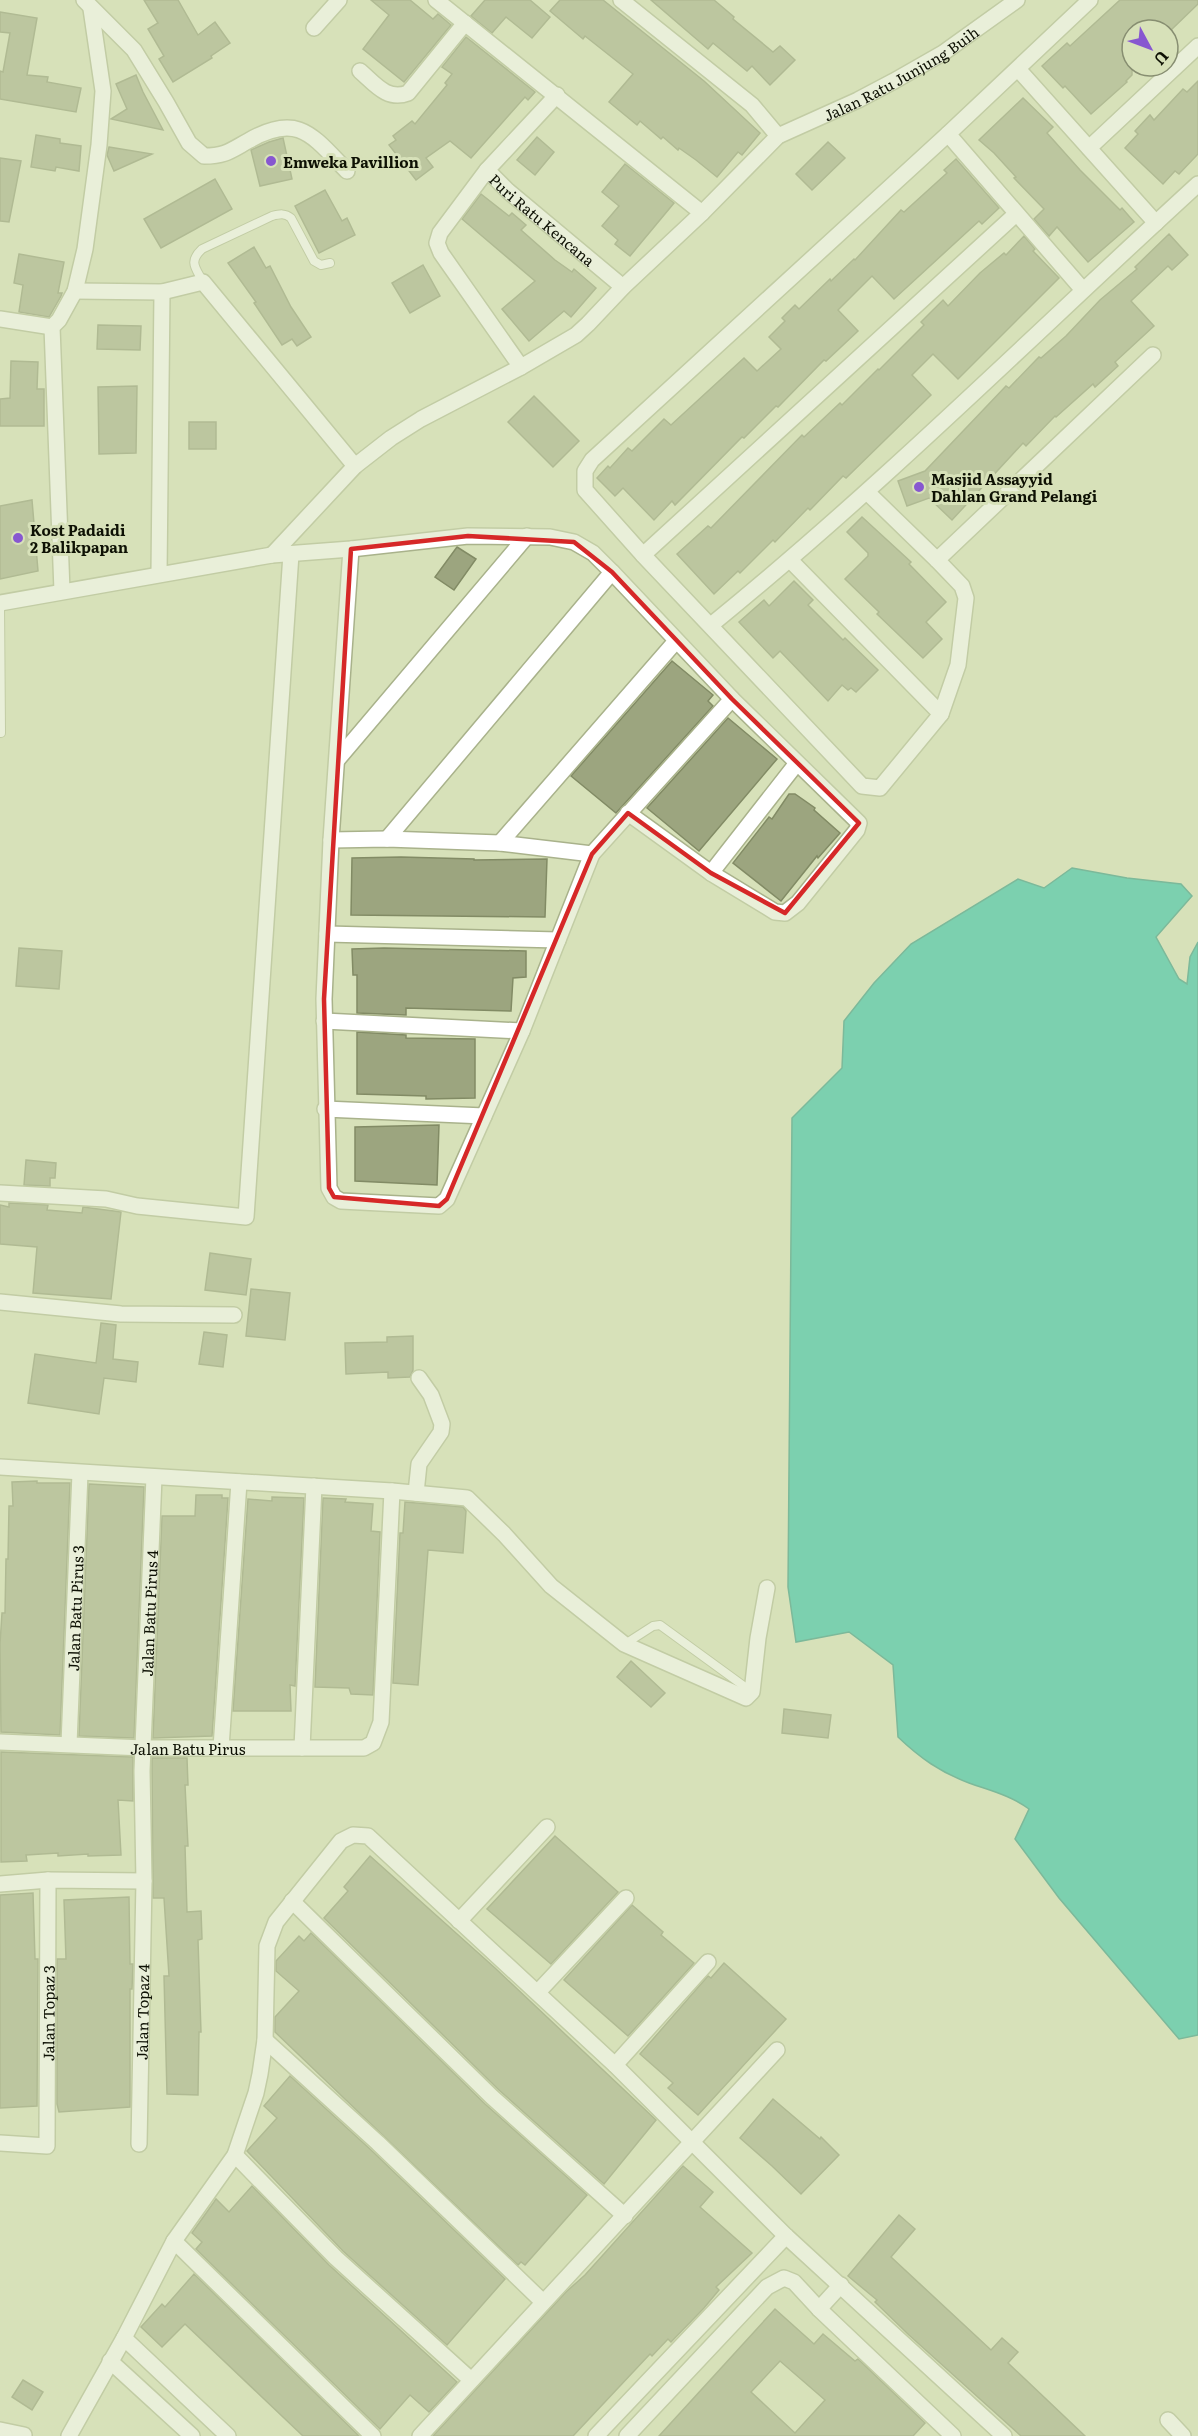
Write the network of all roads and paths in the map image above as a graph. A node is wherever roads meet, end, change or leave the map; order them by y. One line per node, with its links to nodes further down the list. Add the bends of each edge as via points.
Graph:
1 (339, 0): 8 (street)
2 (436, 0): 7 (street)
3 (621, 0): 14 (street, via 753,105)
4 (1017, 0): 14 (street, Jalan Ratu Junjung Buih, via 944,53 858,100)
5 (1090, 0): 10 (street)
6 (87, 5): 17 (street, via 134,50 189,143 204,156 222,156 267,130 290,127 312,135); 26 (street, via 103,92 85,249)
7 (465, 23): 11 (street, via 408,93 397,97 388,94); 12 (street)
8 (314, 28)
9 (1198, 46): 15 (street)
10 (1018, 69): 13 (street); 15 (street)
11 (360, 71)
12 (557, 95): 16 (street, Puri Ratu Kencana); 19 (street)
13 (948, 134): 20 (street); 38 (street, via 592,460 585,471 585,490)
14 (778, 136): 19 (street)
15 (1089, 148): 21 (street)
16 (487, 170): 24 (street, Puri Ratu Kencana); 31 (street, via 440,233 437,243)
17 (347, 171)
18 (1198, 184): 21 (street)
19 (702, 213): 24 (street)
20 (1016, 214): 25 (street); 38 (street)
21 (1156, 223): 25 (street)
22 (330, 263): 23 (lane, via 321,265 314,261 291,218 280,214 202,249 193,263)
23 (203, 282): 27 (street); 32 (street)
24 (623, 287): 31 (street, via 576,335)
25 (1083, 290): 33 (street)
26 (75, 291): 27 (street); 29 (street)
27 (162, 292): 42 (street)
28 (0, 319): 29 (street)
29 (52, 327): 43 (street)
30 (1153, 355): 39 (street)
31 (521, 367): 32 (street, via 421,419)
32 (355, 466): 37 (street)
33 (868, 493): 39 (street); 40 (street)
34 (526, 536): 35 (street, via 468,536); 41 (street, via 574,542); 50 (street)
35 (351, 549): 36 (street); 50 (street)
36 (291, 554): 37 (street); 64 (street, via 246,1217 106,1199)
37 (272, 555): 42 (street)
38 (643, 555): 45 (street)
39 (937, 560): 48 (street, via 962,585 966,598 958,665)
40 (791, 561): 45 (street); 48 (street)
41 (612, 572): 46 (street); 53 (street)
42 (159, 574): 43 (street)
43 (62, 591): 44 (street)
44 (0, 603): 49 (lane)
45 (711, 626): 48 (street, via 862,786 880,788)
46 (676, 640): 47 (street); 55 (street)
47 (732, 699): 51 (street); 52 (street)
48 (941, 714)
49 (1, 733)
50 (338, 759): 54 (street)
51 (798, 763): 57 (street); 57 (street, via 855,816 860,823 857,830 798,903 785,913 775,912)
52 (628, 813): 56 (street); 57 (street)
53 (387, 839): 54 (street); 55 (street)
54 (331, 840): 58 (street)
55 (500, 843): 56 (street)
56 (592, 854): 59 (street)
57 (711, 873)
58 (327, 934): 59 (street); 60 (street)
59 (558, 940): 61 (street)
60 (324, 1021): 61 (street); 62 (street)
61 (522, 1031): 63 (street)
62 (325, 1109): 63 (street); 63 (street, via 328,1188 334,1197 341,1201 439,1206 453,1191)
63 (484, 1116)
64 (0, 1193)
65 (0, 1302): 66 (street, via 121,1314)
66 (234, 1315)
67 (419, 1378): 72 (street, via 431,1395 442,1424 441,1432 422,1458)
68 (0, 1467): 69 (street)
69 (80, 1473): 70 (street); 79 (street, Jalan Batu Pirus 3)
70 (154, 1477): 71 (street); 80 (street, Jalan Batu Pirus 4)
71 (239, 1482): 73 (street); 81 (street)
72 (417, 1482): 74 (street); 76 (street, via 467,1498 551,1586)
73 (314, 1486): 74 (street); 82 (street)
74 (392, 1491): 82 (street, Jalan Batu Pirus, via 381,1722 373,1743 364,1748)
75 (767, 1588): 77 (street)
76 (624, 1644): 77 (street, via 746,1698); 77 (lane, via 660,1625)
77 (752, 1692)
78 (0, 1742): 79 (street, Jalan Batu Pirus)
79 (69, 1744): 80 (street, Jalan Batu Pirus)
80 (144, 1748): 81 (street, Jalan Batu Pirus); 85 (street, Jalan Batu Pirus 4)
81 (221, 1748): 82 (street, Jalan Batu Pirus)
82 (302, 1748)
83 (547, 1827): 89 (street)
84 (48, 1880): 85 (street); 86 (street); 96 (street, Jalan Topaz 3, via 48,2146)
85 (144, 1881): 97 (street, Jalan Topaz 4)
86 (0, 1884)
87 (626, 1898): 91 (street)
88 (292, 1900): 89 (street, via 341,1841 353,1835 368,1836); 92 (street, via 276,1922 267,1946); 99 (street, via 492,2097)
89 (459, 1921): 91 (street)
90 (708, 1962): 94 (street)
91 (538, 1992): 94 (street)
92 (265, 2040): 98 (street, via 256,2093); 103 (street)
93 (777, 2050): 95 (street)
94 (615, 2065): 95 (street)
95 (690, 2142): 99 (street); 100 (street)
96 (0, 2143)
97 (139, 2144)
98 (235, 2155): 101 (street); 109 (street, via 336,2258)
99 (625, 2216): 103 (street)
100 (786, 2236): 102 (street); 105 (street)
101 (174, 2241): 107 (street); 117 (street)
102 (842, 2285): 104 (street); 121 (street)
103 (543, 2302): 109 (street)
104 (819, 2308): 106 (street, via 794,2282 784,2278 767,2287); 113 (street)
105 (709, 2316): 106 (street); 119 (street)
106 (725, 2331): 120 (street)
107 (124, 2338): 108 (street); 116 (street)
108 (110, 2361): 114 (street); 115 (street)
109 (470, 2379): 118 (street)
110 (1168, 2421): 122 (street)
111 (0, 2430): 112 (street)
112 (24, 2435)
113 (950, 2435)
114 (69, 2436)
115 (192, 2436)
116 (228, 2436)
117 (374, 2436)
118 (420, 2436)
119 (596, 2436)
120 (627, 2436)
121 (1004, 2436)
122 (1183, 2436)

